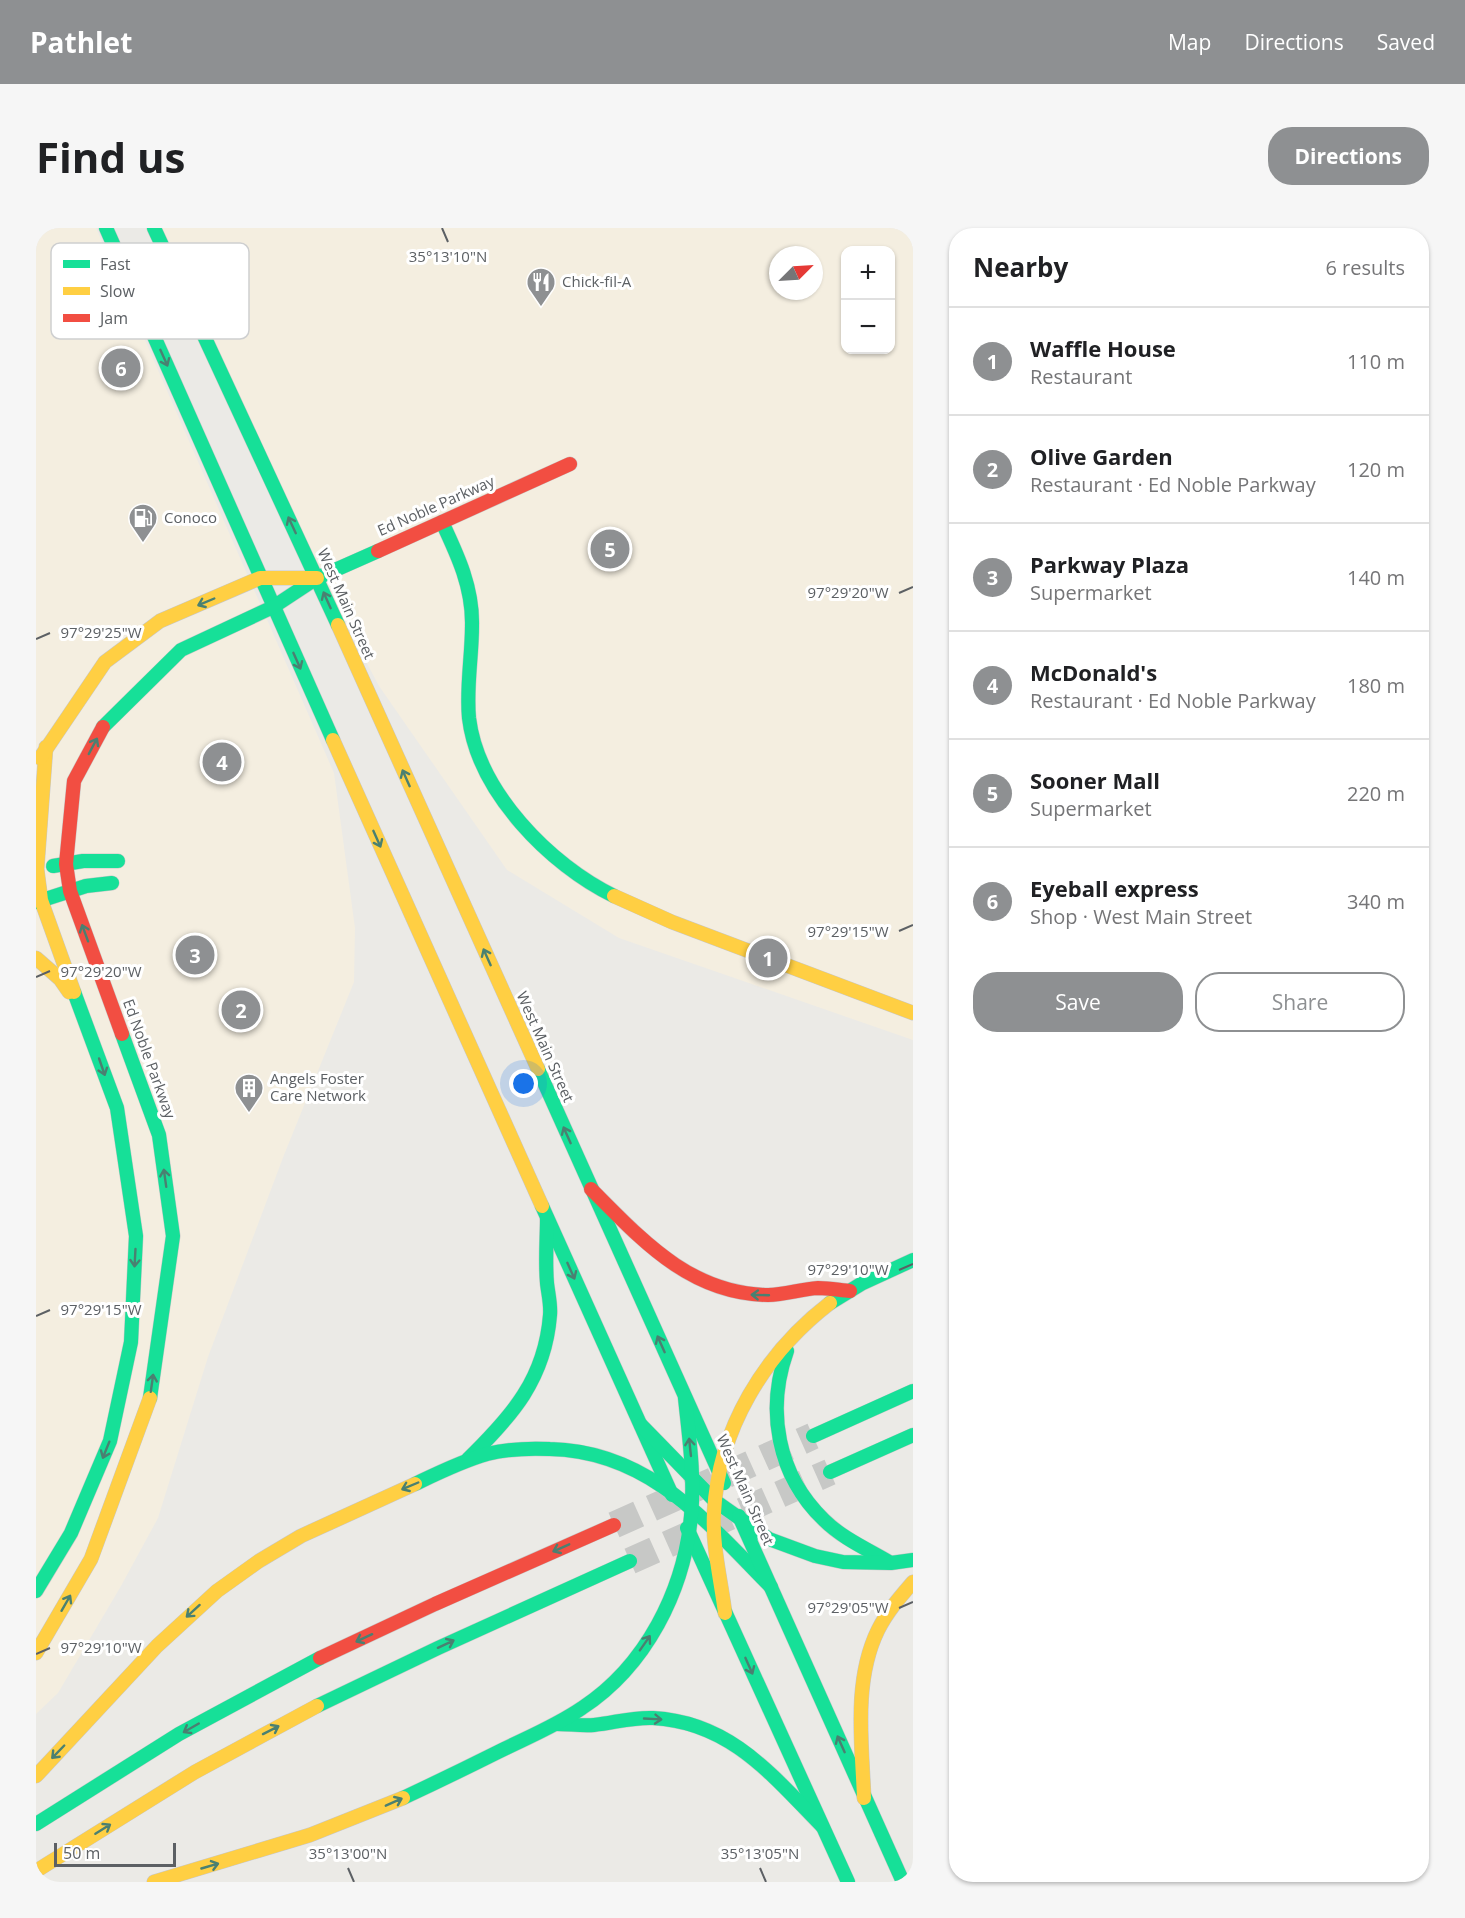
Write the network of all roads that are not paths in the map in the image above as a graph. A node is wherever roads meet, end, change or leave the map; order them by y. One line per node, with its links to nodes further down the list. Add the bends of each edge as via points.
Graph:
1 (106, 228): 3 (main road, one-way to 3)
2 (154, 228): 4 (main road, West Main Street, one-way to 2)
3 (113, 243)
4 (161, 243)
5 (156, 339): 9 (main road, one-way to 9)
6 (206, 339): 10 (main road, West Main Street, one-way to 6)
7 (570, 464): 8 (main road, Ed Noble Parkway)
8 (442, 522): 10 (main road, Ed Noble Parkway); 22 (main road, via 470,589 472,733 502,798 539,843 608,894)
9 (260, 578): 10 (main road, Ed Noble Parkway); 11 (main road); 12 (main road, Ed Noble Parkway, one-way to 12, via 160,621 105,662)
10 (317, 578): 11 (main road, Ed Noble Parkway); 23 (main road, West Main Street, one-way to 10)
11 (273, 608): 15 (main road, Ed Noble Parkway, one-way to 11, via 74,781 105,723 181,650); 24 (main road, one-way to 24)
12 (46, 747): 13 (main road, Ed Noble Parkway); 16 (main road)
13 (36, 766)
14 (118, 861): 15 (main road)
15 (66, 864): 16 (main road); 18 (main road, Ed Noble Parkway)
16 (37, 869): 19 (main road)
17 (112, 883): 18 (main road)
18 (70, 891): 19 (main road); 51 (main road, Ed Noble Parkway, one-way to 18, via 91,1559 150,1401 173,1236 159,1135)
19 (39, 901): 21 (main road)
20 (36, 958): 21 (main road, via 60,979)
21 (82, 1012): 49 (main road, one-way to 49, via 117,1108 136,1236 131,1342 110,1441 71,1533)
22 (913, 1013)
23 (591, 1189): 26 (main road, one-way to 23, via 818,1288 758,1295 707,1283 661,1257); 29 (main road, West Main Street, one-way to 23)
24 (547, 1218): 30 (main road, one-way to 30); 33 (main road, via 550,1312 539,1367 516,1410)
25 (913, 1260): 26 (main road)
26 (850, 1291): 27 (main road)
27 (792, 1335): 35 (main road, via 746,1401 728,1443); 46 (main road, via 775,1396 784,1459 818,1514 850,1540)
28 (913, 1391): 32 (main road)
29 (685, 1398): 35 (main road, West Main Street); 36 (main road, one-way to 29)
30 (641, 1425): 36 (main road); 37 (main road)
31 (913, 1435): 34 (main road)
32 (813, 1436)
33 (464, 1462): 37 (main road, via 511,1450 560,1449 621,1462); 53 (main road, one-way to 53, via 300,1536 239,1574 147,1654)
34 (830, 1472)
35 (720, 1475): 38 (main road); 40 (main road, West Main Street)
36 (694, 1479): 38 (main road); 39 (main road)
37 (672, 1494): 39 (main road); 43 (main road)
38 (715, 1501): 40 (main road); 42 (main road)
39 (694, 1510): 42 (main road); 43 (main road)
40 (740, 1519): 46 (main road, via 769,1539 815,1556 843,1562); 48 (main road, West Main Street)
41 (614, 1524): 55 (main road, one-way to 55, via 327,1655 110,1775)
42 (715, 1532): 48 (main road); 50 (main road)
43 (690, 1533): 50 (main road); 52 (main road, one-way to 43, via 609,1687 648,1639 676,1587)
44 (913, 1560): 46 (main road)
45 (630, 1561): 57 (main road, one-way to 45, via 144,1803 336,1696)
46 (891, 1563)
47 (913, 1582): 54 (main road, via 882,1622 866,1664 860,1703)
48 (771, 1587): 54 (main road, West Main Street, one-way to 48)
49 (36, 1591)
50 (725, 1613): 56 (main road, one-way to 56)
51 (36, 1653)
52 (556, 1724): 56 (main road, one-way to 56, via 595,1725 654,1718 698,1726 726,1737 748,1753); 58 (main road, one-way to 52, via 285,1844 360,1816 431,1786)
53 (36, 1776)
54 (864, 1798): 60 (main road, West Main Street)
55 (36, 1824)
56 (822, 1826): 59 (main road)
57 (36, 1871)
58 (153, 1882)
59 (848, 1882)
60 (903, 1882)

